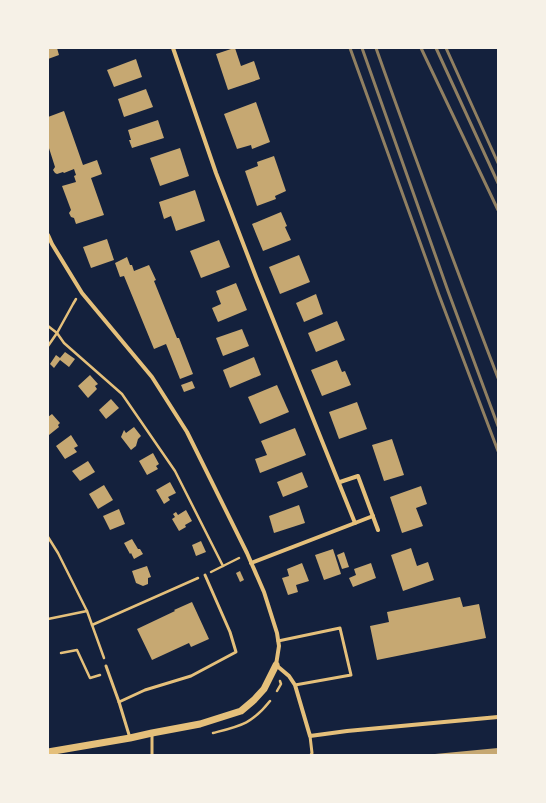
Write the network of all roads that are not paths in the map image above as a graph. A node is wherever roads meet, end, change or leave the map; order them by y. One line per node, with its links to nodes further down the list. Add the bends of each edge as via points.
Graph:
1 (173, 48): 3 (street, via 216,173 256,277)
2 (48, 235): 7 (street, via 82,293 152,377 187,432)
3 (340, 482): 4 (street, via 358,476); 5 (street)
4 (373, 516): 5 (street); 6 (street)
5 (355, 523): 7 (street)
6 (378, 530)
7 (251, 563): 9 (street, via 270,610)
8 (205, 575): 13 (lane, via 236,652 191,676 145,690)
9 (278, 641): 10 (street); 12 (lane, via 340,628 351,675)
10 (276, 665): 12 (street); 15 (street, via 264,689 241,711 200,724)
11 (106, 666): 13 (lane)
12 (295, 685): 16 (street)
13 (119, 702): 17 (lane)
14 (498, 717): 16 (street)
15 (152, 733): 17 (street); 19 (lane)
16 (310, 736): 20 (lane)
17 (130, 738): 18 (street)
18 (48, 752)
19 (152, 755)
20 (311, 755)

